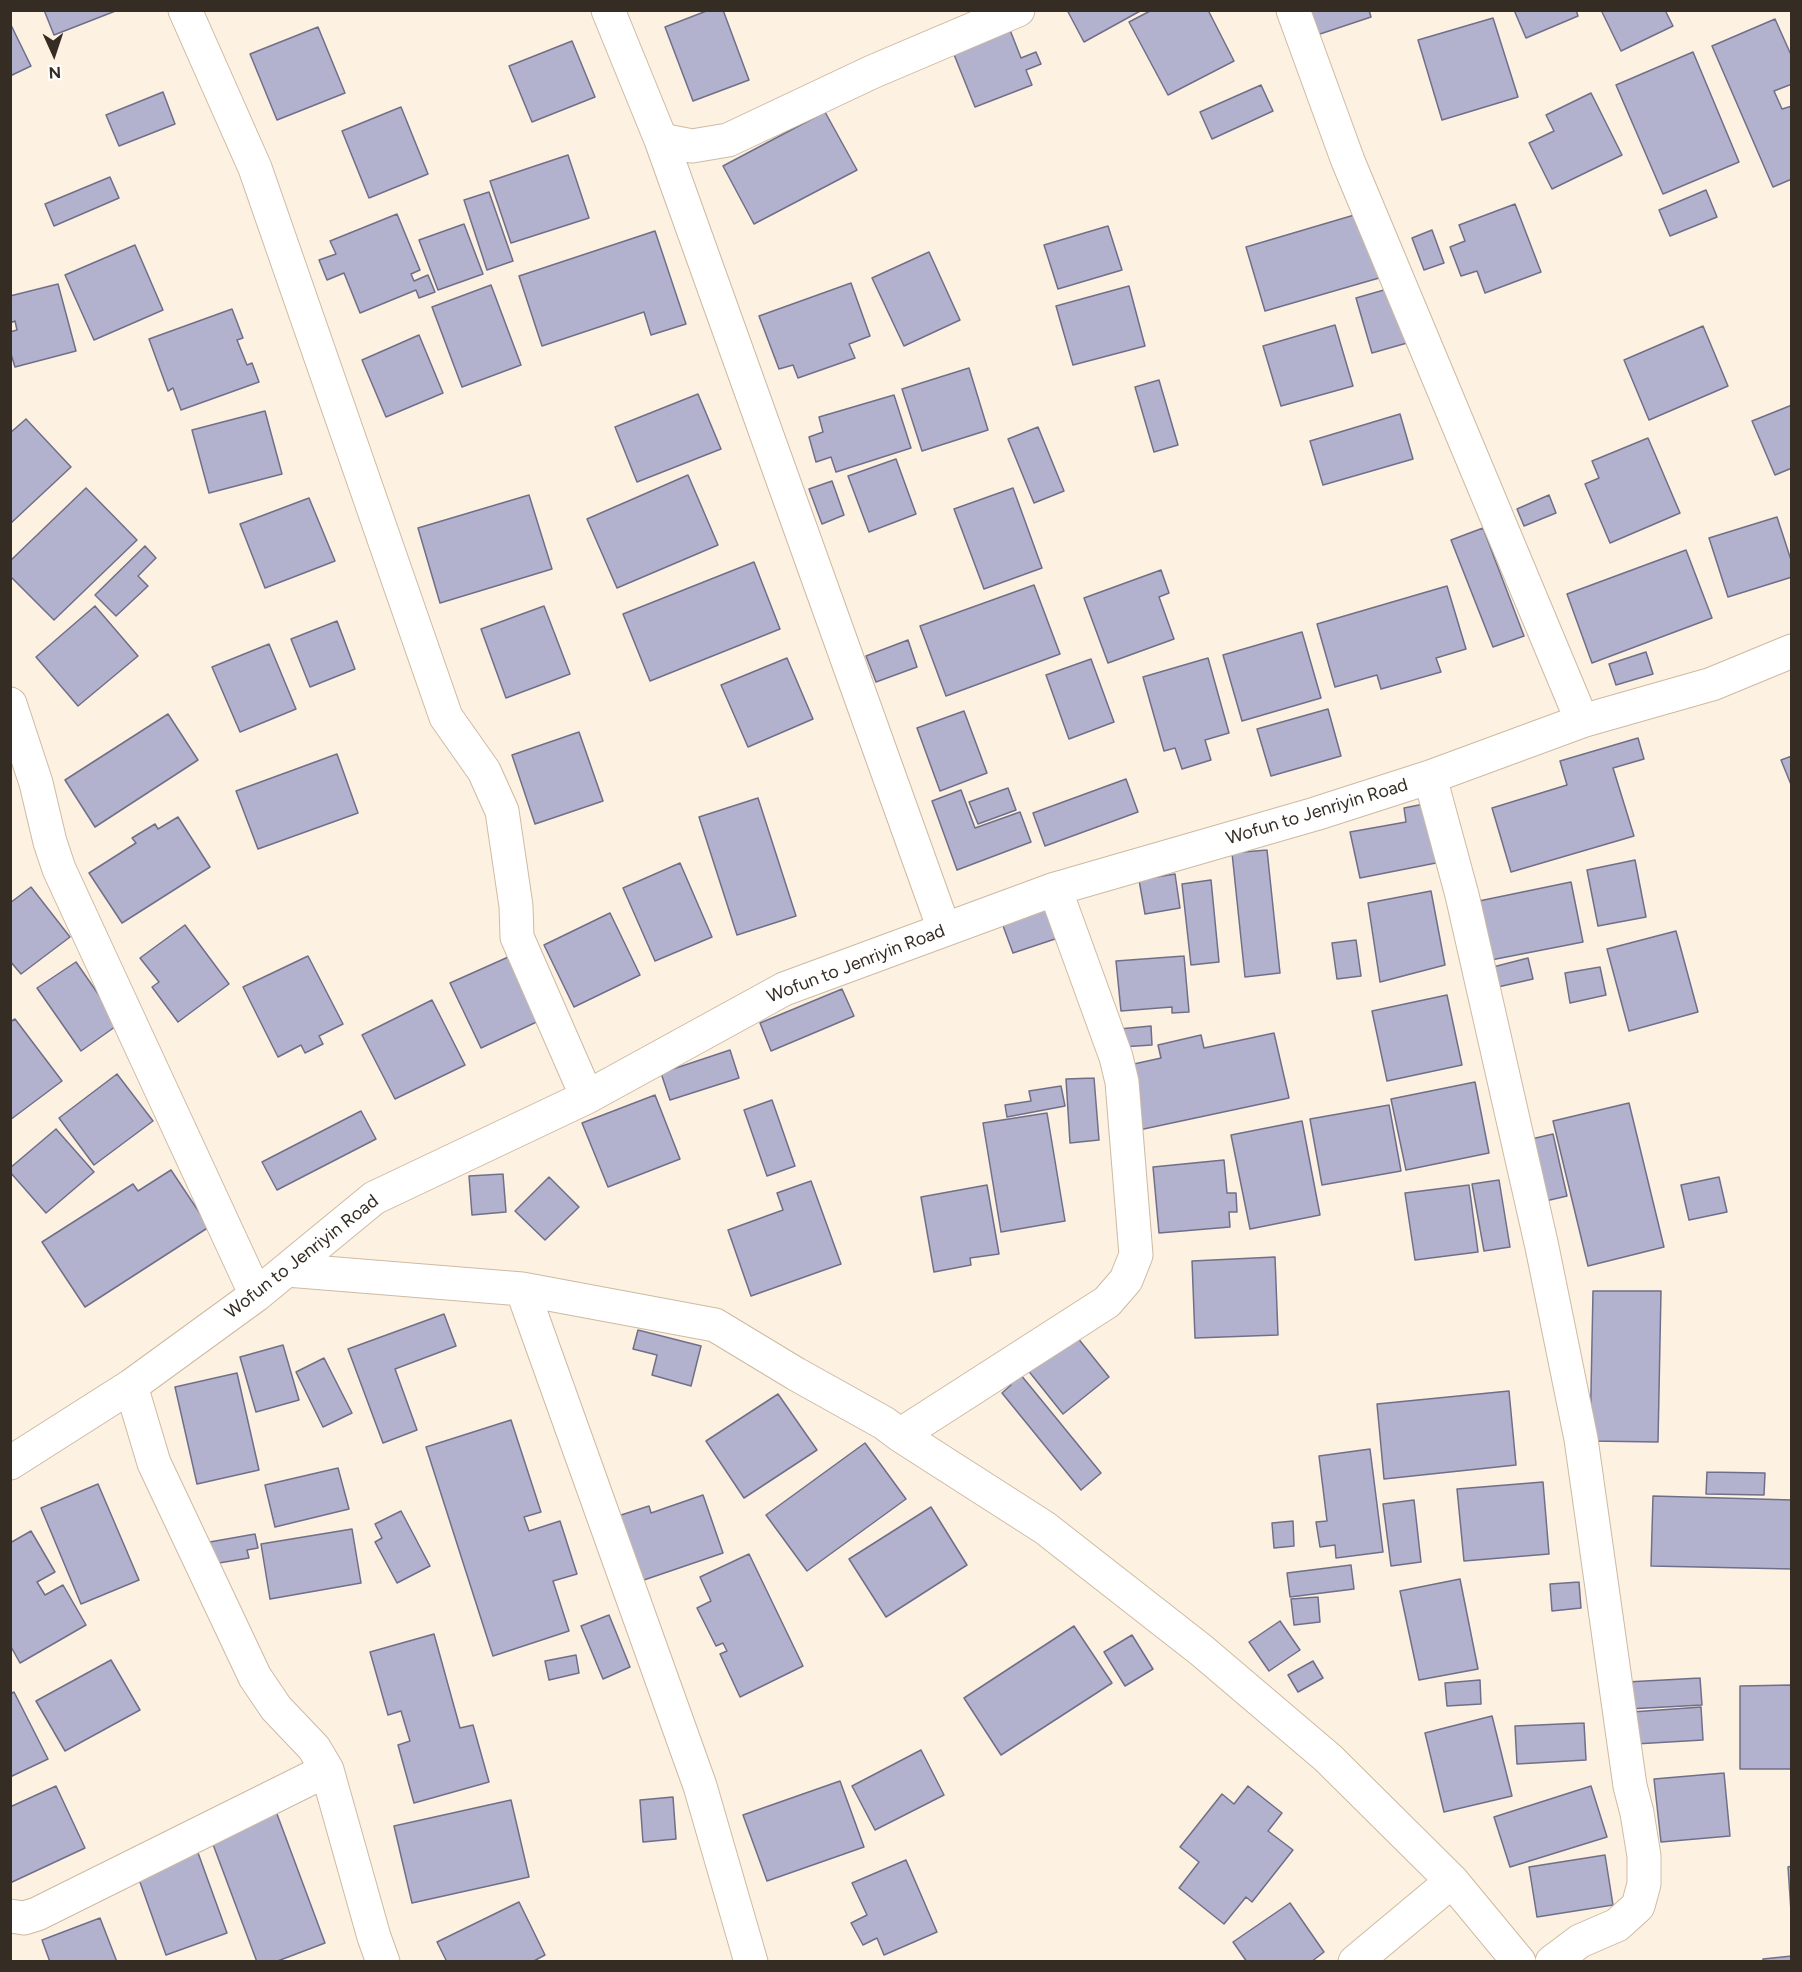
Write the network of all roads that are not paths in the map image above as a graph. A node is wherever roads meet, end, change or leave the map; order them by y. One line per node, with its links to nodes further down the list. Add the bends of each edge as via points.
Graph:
1 (185, 10): 12 (street, via 255,168 446,717 484,771 502,811 518,937)
2 (608, 10): 5 (street)
3 (1018, 10): 5 (street, via 872,72 728,140 692,146)
4 (1293, 10): 8 (street, via 1348,161)
5 (661, 140): 11 (street)
6 (1791, 651): 8 (street, Wofun to Jenriyin Road, via 1712,684)
7 (10, 704): 15 (street, via 58,869)
8 (1582, 721): 9 (street, Wofun to Jenriyin Road)
9 (1430, 777): 10 (street, Wofun to Jenriyin Road); 26 (street, via 1465,906 1581,1439 1630,1786 1644,1856 1644,1884 1638,1906 1617,1925 1580,1941)
10 (1055, 889): 11 (street, Wofun to Jenriyin Road); 17 (street, via 1122,1082 1136,1255 1126,1280 1107,1302)
11 (944, 929): 12 (street, Wofun to Jenriyin Road, via 784,989)
12 (587, 1097): 13 (street, Wofun to Jenriyin Road, via 374,1198)
13 (287, 1270): 14 (street); 15 (street, Wofun to Jenriyin Road)
14 (522, 1289): 17 (street, via 715,1325); 23 (street, via 700,1786)
15 (256, 1295): 16 (street, Wofun to Jenriyin Road)
16 (131, 1386): 18 (street, Wofun to Jenriyin Road); 19 (street, via 154,1463 255,1677 276,1708 314,1748)
17 (900, 1435): 20 (street, via 1044,1528 1201,1650 1328,1758)
18 (10, 1463)
19 (327, 1770): 21 (street, via 37,1914 24,1918); 22 (street)
20 (1452, 1881): 24 (street); 25 (street)
21 (10, 1916)
22 (383, 1962)
23 (751, 1962)
24 (1355, 1962)
25 (1519, 1962)
26 (1552, 1962)

